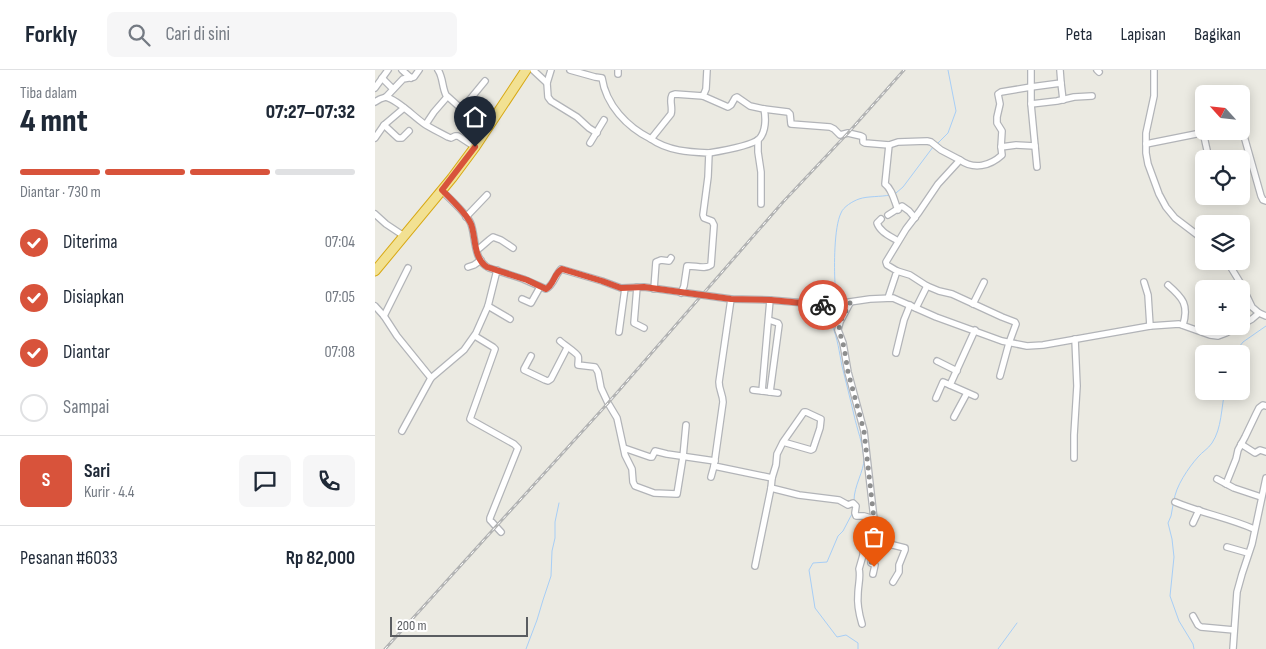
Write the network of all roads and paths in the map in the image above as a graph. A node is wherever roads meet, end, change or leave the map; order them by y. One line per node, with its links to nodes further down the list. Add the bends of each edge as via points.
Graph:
1 (388, 70): 13 (street)
2 (402, 70): 14 (street)
3 (419, 70): 14 (street)
4 (437, 70): 24 (street)
5 (525, 70): 34 (highway)
6 (533, 70): 16 (street)
7 (551, 70): 16 (street)
8 (569, 70): 39 (street, via 602,78 607,96 622,118)
9 (707, 70): 21 (street, via 707,89)
10 (1031, 70): 18 (street)
11 (1061, 70): 17 (street)
12 (1154, 70): 43 (street, via 1154,96)
13 (382, 78): 19 (street); 20 (street)
14 (411, 78): 20 (street, via 402,80)
15 (485, 81): 30 (street)
16 (547, 83): 36 (street, via 549,99)
17 (1061, 83): 18 (street); 25 (street)
18 (1031, 87): 27 (street); 47 (street, via 998,94 997,123 1002,131)
19 (375, 89): 23 (street)
20 (393, 89): 23 (street)
21 (703, 96): 29 (street, via 728,107 737,98 750,106); 39 (street, via 672,95 671,114)
22 (1092, 96): 25 (street)
23 (385, 97): 26 (street); 28 (street)
24 (447, 97): 30 (street); 32 (street)
25 (1063, 100): 27 (street)
26 (375, 102)
27 (1031, 104): 45 (street)
28 (404, 108): 32 (street); 33 (street)
29 (764, 109): 40 (street, via 766,118); 44 (street, via 788,112 791,124 830,127 840,135 861,136 865,143)
30 (462, 110): 34 (street)
31 (604, 120): 36 (street)
32 (426, 124): 46 (street, via 448,137 458,136)
33 (385, 125): 35 (street, via 400,139); 38 (street)
34 (485, 130): 46 (highway)
35 (409, 131)
36 (597, 133): 42 (street)
37 (1195, 134): 43 (street)
38 (375, 138)
39 (651, 139): 48 (street, via 681,151)
40 (758, 140): 48 (street); 54 (street)
41 (1245, 140): 53 (street, via 1261,196)
42 (590, 143)
43 (1146, 144): 61 (street, via 1148,164 1159,194 1175,218)
44 (889, 145): 49 (street, via 931,142); 55 (street, via 885,184 891,188)
45 (1035, 146): 47 (street); 50 (street)
46 (475, 147): 51 (highway)
47 (1001, 147): 49 (street, via 1001,156 985,165 973,166)
48 (709, 153): 82 (street, via 703,214 714,224 711,265 706,268 687,266)
49 (960, 160): 59 (street, via 938,184)
50 (1037, 167)
51 (442, 190): 58 (street); 62 (highway)
52 (487, 195): 58 (street)
53 (1266, 201)
54 (761, 204)
55 (898, 210): 57 (street); 59 (street, via 901,206)
56 (375, 214): 62 (street)
57 (888, 215)
58 (466, 217): 65 (street, via 471,223)
59 (915, 218): 63 (street)
60 (881, 219): 63 (street, via 878,226)
61 (1195, 233)
62 (404, 236): 73 (highway)
63 (898, 241): 71 (street, via 886,262)
64 (513, 248): 65 (street, via 493,237)
65 (477, 250): 67 (street)
66 (671, 258): 81 (street, via 656,262)
67 (481, 260): 68 (street); 70 (street, via 485,266)
68 (468, 267)
69 (408, 268): 94 (street)
70 (497, 270): 78 (street); 91 (street)
71 (897, 270): 77 (street); 83 (street)
72 (1232, 270): 93 (street, via 1252,307)
73 (375, 271)
74 (984, 282): 88 (street)
75 (1144, 282): 100 (street)
76 (1168, 285): 99 (street, via 1185,306)
77 (927, 286): 88 (street); 92 (street)
78 (540, 287): 80 (street, via 549,288 562,269); 84 (street, via 531,303)
79 (637, 287): 80 (street); 81 (street); 101 (street, via 634,323)
80 (625, 288): 104 (street)
81 (654, 289): 82 (street)
82 (681, 293): 85 (street)
83 (888, 298): 87 (street); 89 (street)
84 (522, 299)
85 (731, 299): 86 (street); 134 (street, via 719,382 723,402)
86 (771, 300): 87 (street, via 829,305); 97 (street)
87 (850, 303): 144 (street, via 839,330 864,431)
88 (973, 304): 108 (street, via 1015,322)
89 (910, 305): 92 (street); 110 (street)
90 (375, 306): 94 (street)
91 (488, 306): 96 (street); 105 (street)
92 (916, 308): 103 (street)
93 (1259, 313): 95 (street); 98 (street)
94 (384, 316): 115 (street)
95 (1266, 316)
96 (510, 319)
97 (769, 320): 118 (street); 119 (street, via 779,325)
98 (1250, 320)
99 (1183, 325): 100 (street); 102 (street)
100 (1151, 326): 106 (street)
101 (644, 328)
102 (1195, 329)
103 (975, 330): 108 (street); 113 (street)
104 (619, 332)
105 (475, 336): 115 (street, via 456,358); 147 (street, via 495,349 471,420 518,448 489,519)
106 (1075, 339): 108 (street, via 1033,346); 133 (street)
107 (559, 341): 109 (street)
108 (1009, 343): 114 (street)
109 (567, 348): 111 (street, via 548,381 524,370); 130 (street, via 578,356 578,365 597,368 601,388 617,418)
110 (896, 353)
111 (531, 356)
112 (937, 361): 113 (street)
113 (957, 371): 116 (street)
114 (1000, 376)
115 (431, 378): 127 (street)
116 (950, 385): 121 (street); 123 (street, via 943,382)
117 (753, 390): 118 (street)
118 (762, 391): 119 (street)
119 (769, 392): 120 (street)
120 (778, 393)
121 (967, 393): 122 (street); 125 (street)
122 (975, 396)
123 (936, 398)
124 (1266, 406): 129 (street, via 1259,408)
125 (955, 417)
126 (686, 425): 132 (street)
127 (402, 431)
128 (783, 442): 128 (street, via 805,412 821,420 813,449); 136 (street)
129 (1241, 444): 131 (street, via 1255,452); 139 (street)
130 (624, 448): 132 (street, via 650,457 655,451); 132 (street, via 632,469 633,484 654,493 677,494)
131 (1266, 452)
132 (683, 457): 134 (street)
133 (1074, 458)
134 (714, 463): 135 (street); 136 (street)
135 (711, 476)
136 (772, 478): 140 (street)
137 (1266, 478): 141 (street)
138 (1217, 479): 139 (street)
139 (1226, 484): 141 (street)
140 (771, 488): 144 (street, via 839,500 847,505 854,503 856,516); 151 (street)
141 (1261, 498): 146 (street)
142 (1175, 502): 143 (street)
143 (1199, 510): 145 (street); 146 (street)
144 (874, 519): 148 (street)
145 (1193, 523)
146 (1255, 529): 150 (street)
147 (501, 532)
148 (873, 540): 152 (street); 153 (street, via 905,548); 155 (street, via 864,539 859,568 858,607)
149 (1227, 547): 150 (street)
150 (1248, 553): 156 (street, via 1237,592)
151 (755, 566)
152 (873, 574)
153 (893, 582)
154 (1193, 616): 156 (street, via 1201,627)
155 (862, 624)
156 (1234, 630): 157 (street)
157 (1233, 649)

